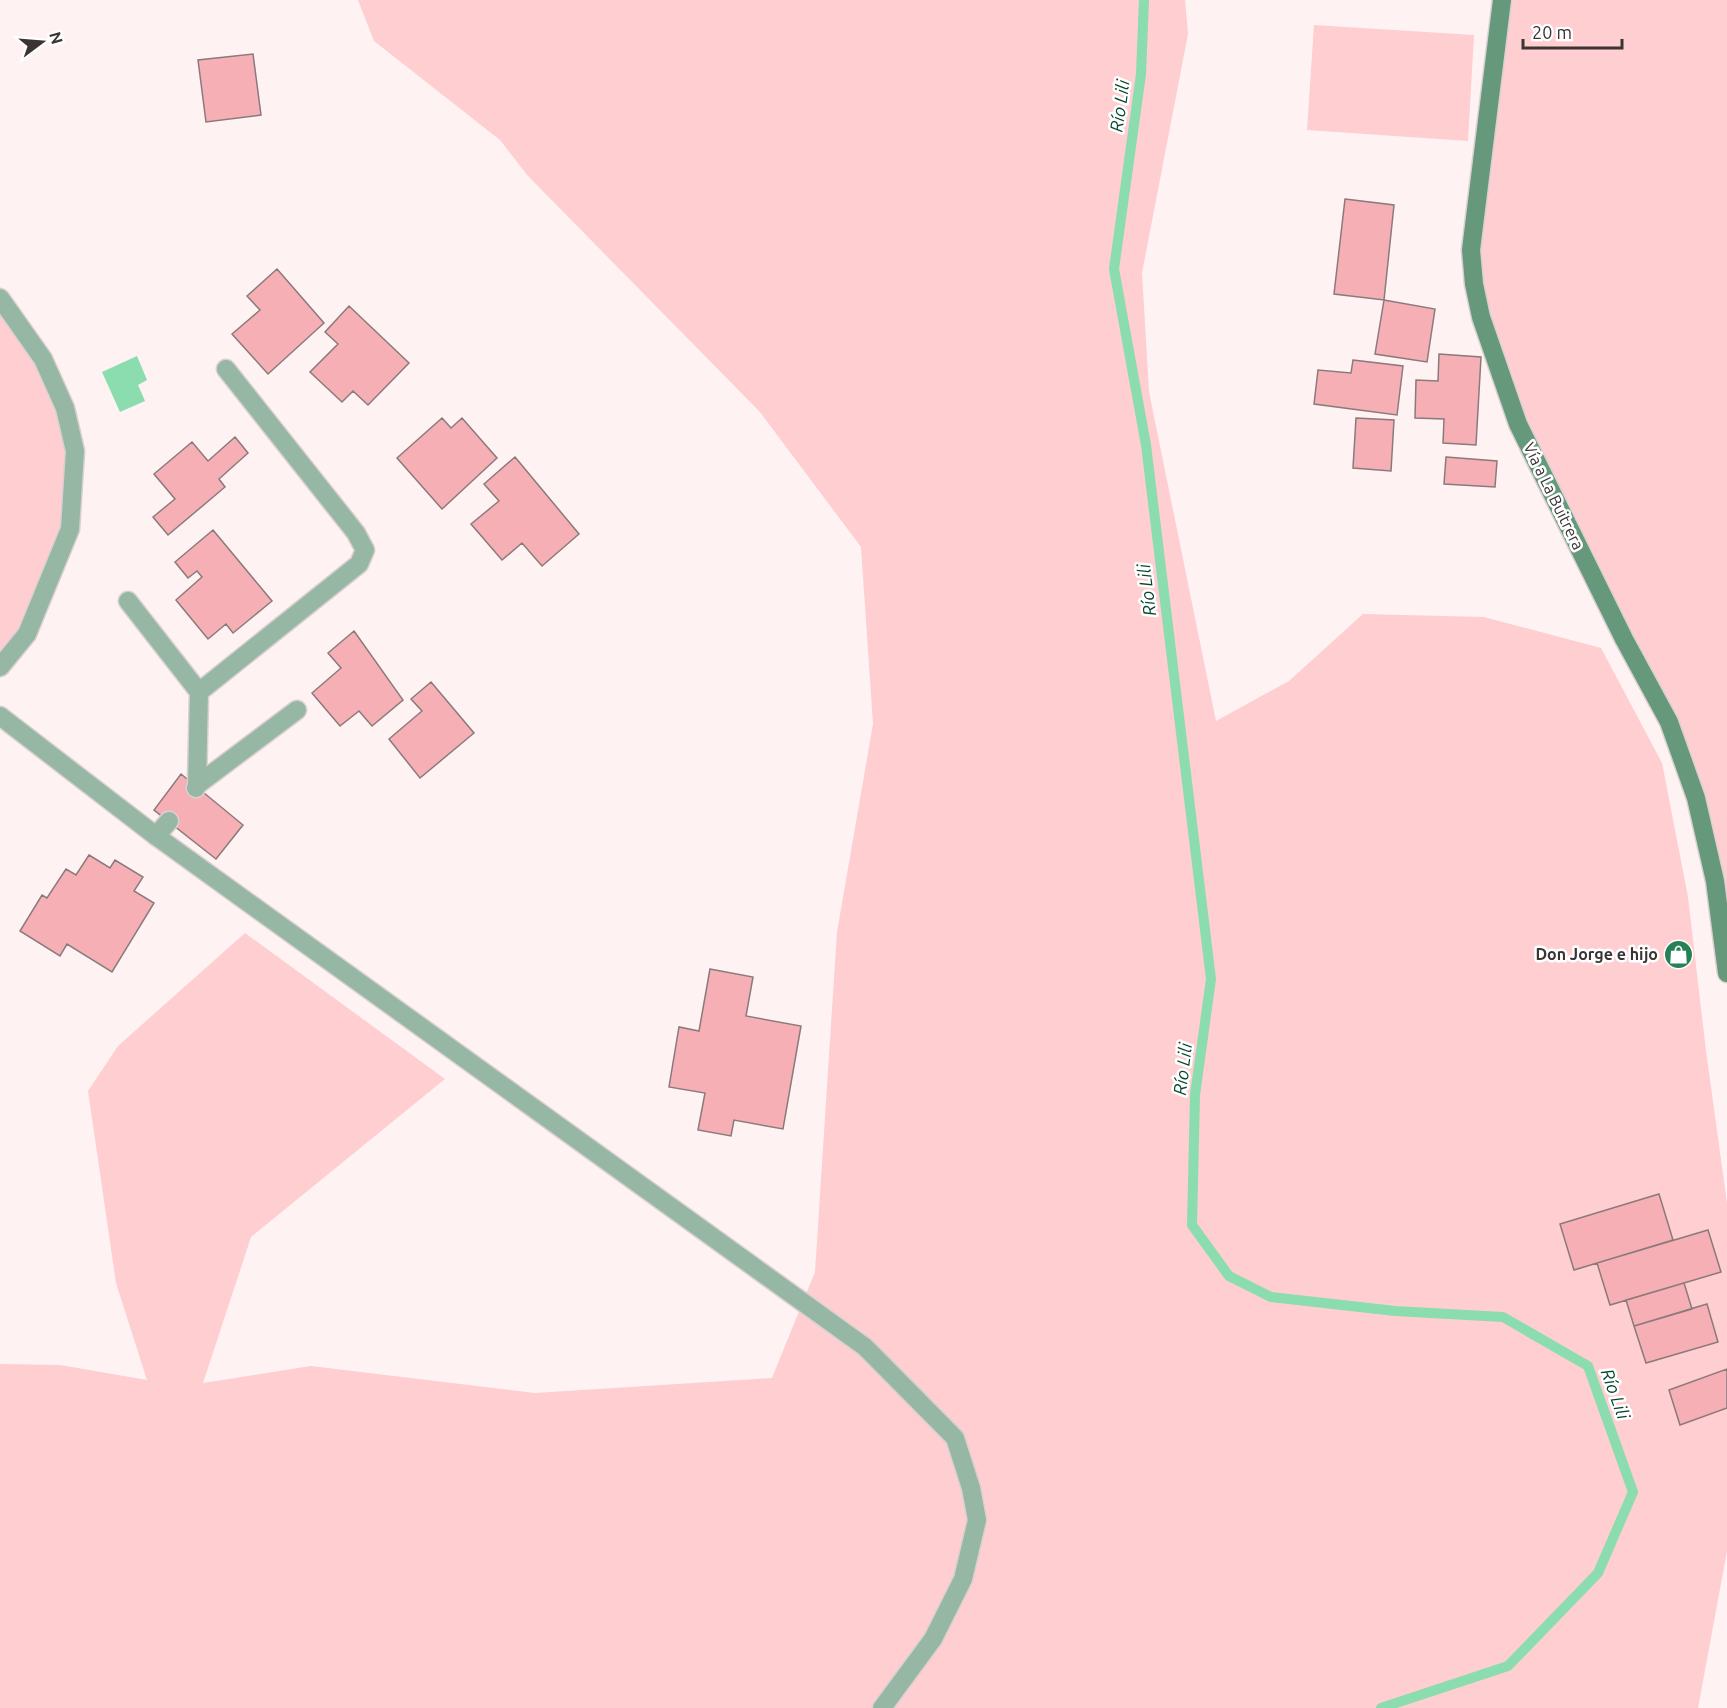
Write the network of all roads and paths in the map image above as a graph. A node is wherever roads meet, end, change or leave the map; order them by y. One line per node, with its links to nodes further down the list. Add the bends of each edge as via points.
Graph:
1 (1502, 0): 11 (street, Vía a La Buitrera, via 1471,250 1481,317 1518,424 1669,722 1696,798 1715,880)
2 (0, 298): 5 (street, via 43,359 65,408 75,451 70,529 27,634)
3 (226, 369): 6 (street, via 356,533 365,550 359,564)
4 (128, 601): 6 (street)
5 (0, 667)
6 (199, 692): 7 (street, via 196,786)
7 (297, 710)
8 (0, 716): 10 (street)
9 (169, 821): 10 (street)
10 (156, 836): 12 (street, via 865,1347 955,1438 977,1520 963,1579 933,1639)
11 (1727, 973)
12 (882, 1708)

